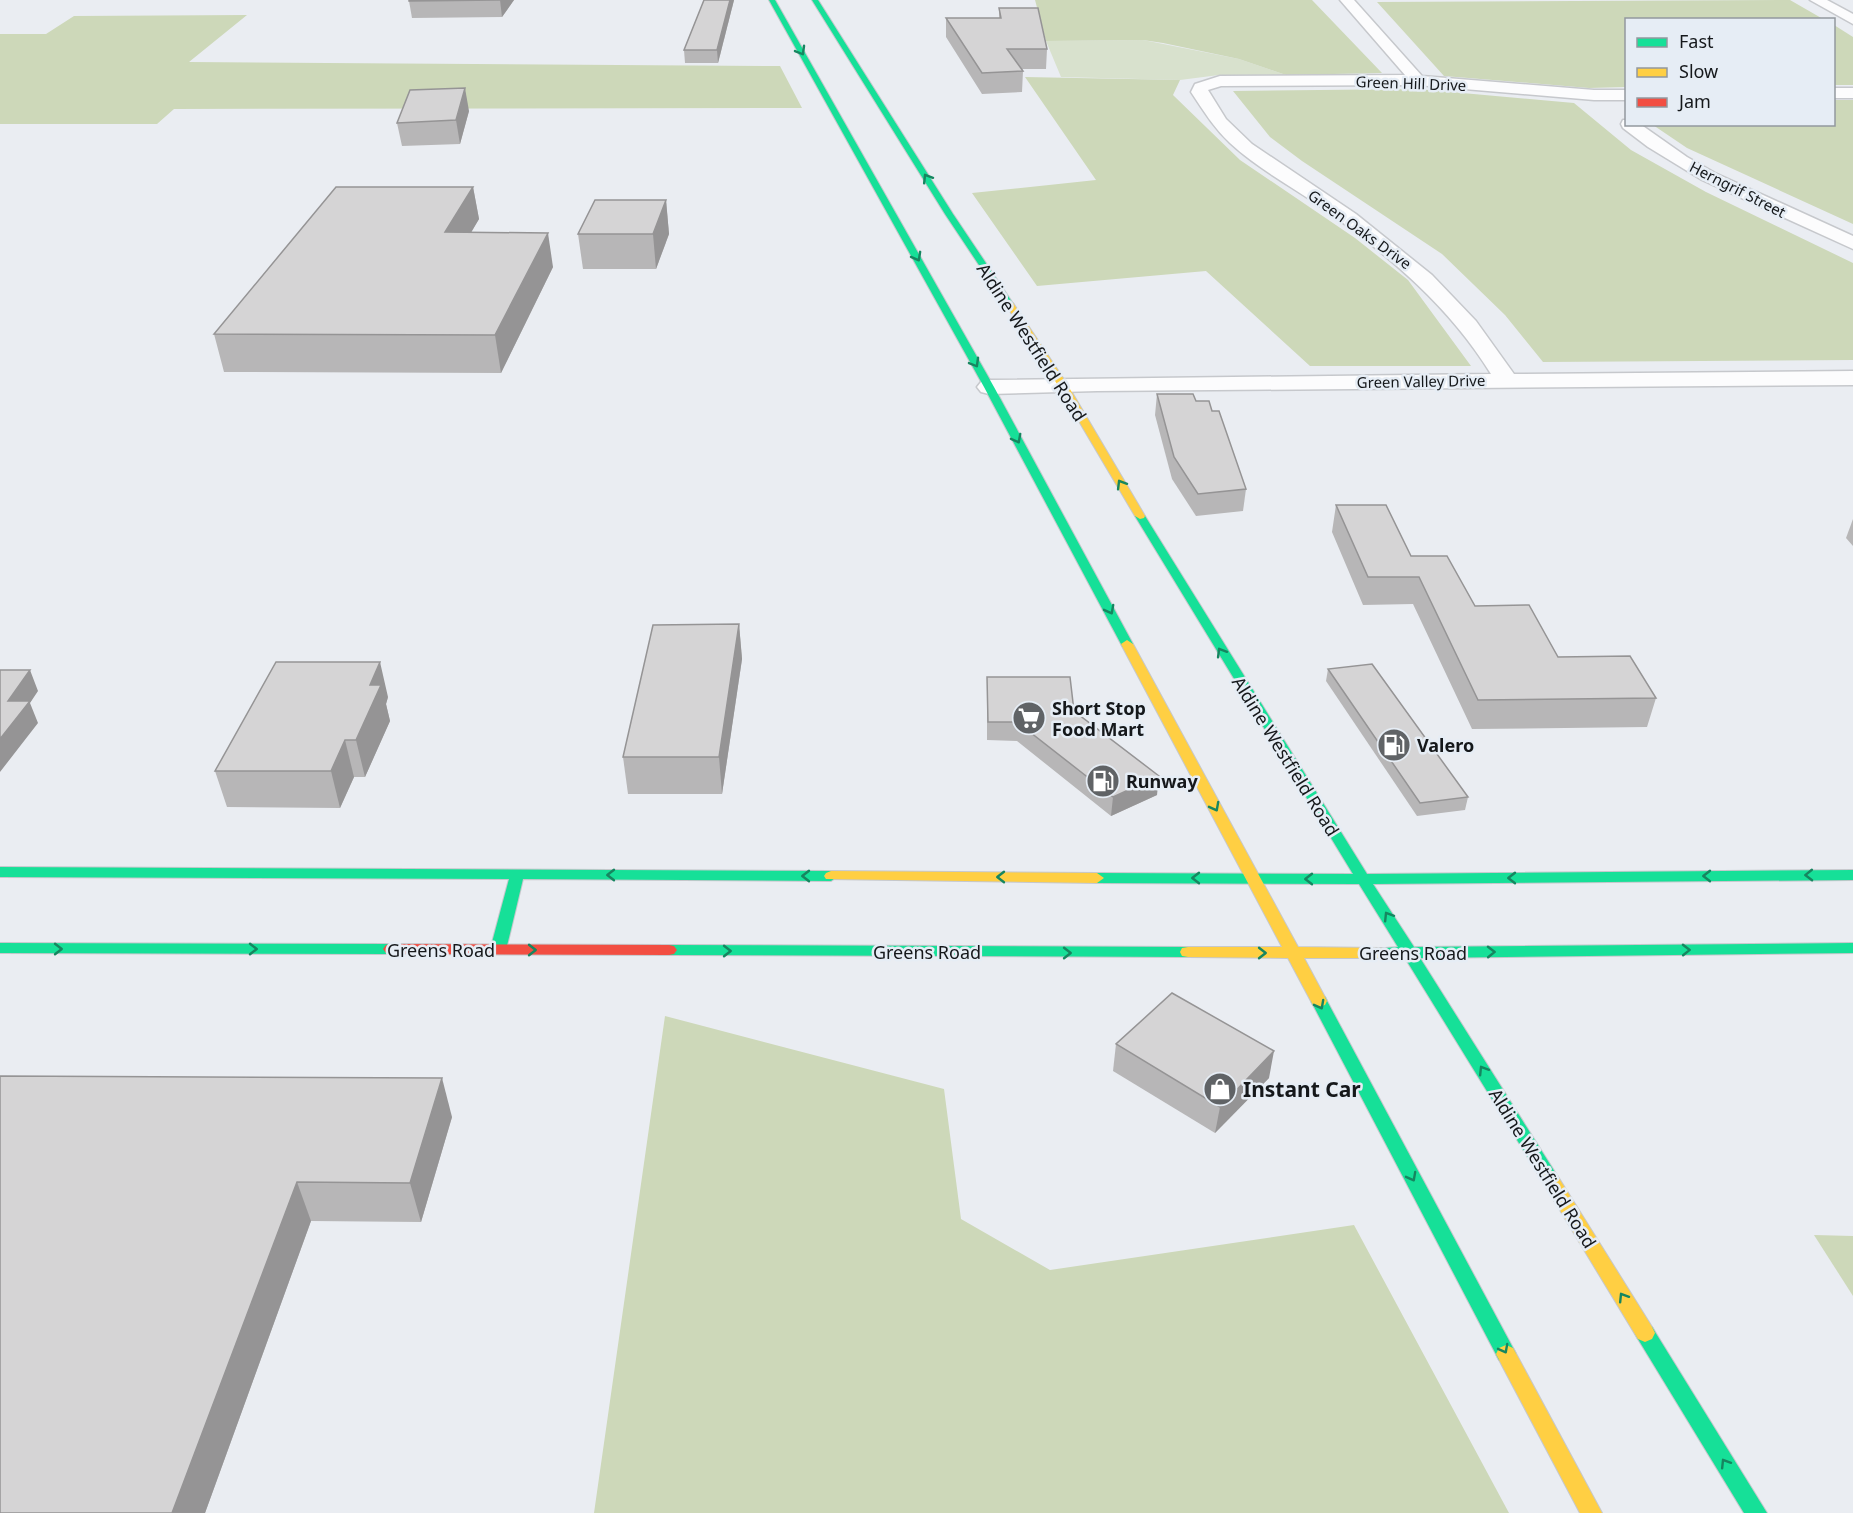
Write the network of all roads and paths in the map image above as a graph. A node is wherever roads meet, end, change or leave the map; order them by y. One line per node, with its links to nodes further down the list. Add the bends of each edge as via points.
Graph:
1 (772, 0): 20 (main road, one-way to 20, via 900,217)
2 (815, 0): 14 (main road, Aldine Westfield Road, one-way to 2)
3 (1347, 0): 6 (street)
4 (1817, 0): 5 (street)
5 (1853, 21)
6 (1417, 80): 7 (street, Green Hill Drive, via 1220,81 1201,87); 10 (street, Green Hill Drive)
7 (1199, 92): 18 (street, Green Oaks Drive, via 1236,139 1403,258 1429,282 1491,354)
8 (1835, 93): 9 (street)
9 (1853, 93)
10 (1594, 95): 11 (street, Green Hill Drive); 12 (street, Herngrif Street)
11 (1625, 95)
12 (1621, 118)
13 (1631, 126): 16 (street, Herngrif Street, via 1661,149 1735,189)
14 (949, 214): 15 (main road); 19 (main road, Aldine Westfield Road)
15 (928, 215)
16 (1853, 243)
17 (1853, 378): 18 (street, Green Valley Drive)
18 (1506, 380): 19 (street, Green Valley Drive)
19 (1062, 384): 20 (street, Green Valley Drive); 25 (main road, Aldine Westfield Road, one-way to 19, via 1249,698)
20 (989, 387): 24 (main road, one-way to 24)
21 (0, 872): 22 (main road)
22 (517, 875): 24 (main road, one-way to 22); 28 (main road)
23 (1853, 875): 25 (main road, one-way to 25)
24 (1254, 879): 25 (main road, one-way to 24); 29 (main road)
25 (1364, 879): 30 (main road, Aldine Westfield Road, one-way to 25)
26 (0, 948): 28 (main road, Greens Road, one-way to 28)
27 (1853, 948): 30 (main road, Greens Road, one-way to 27)
28 (498, 950): 29 (main road, Greens Road, one-way to 29)
29 (1292, 953): 30 (main road, Greens Road); 31 (main road, one-way to 31)
30 (1411, 953): 32 (main road, Aldine Westfield Road, one-way to 30)
31 (1591, 1513)
32 (1756, 1513)

